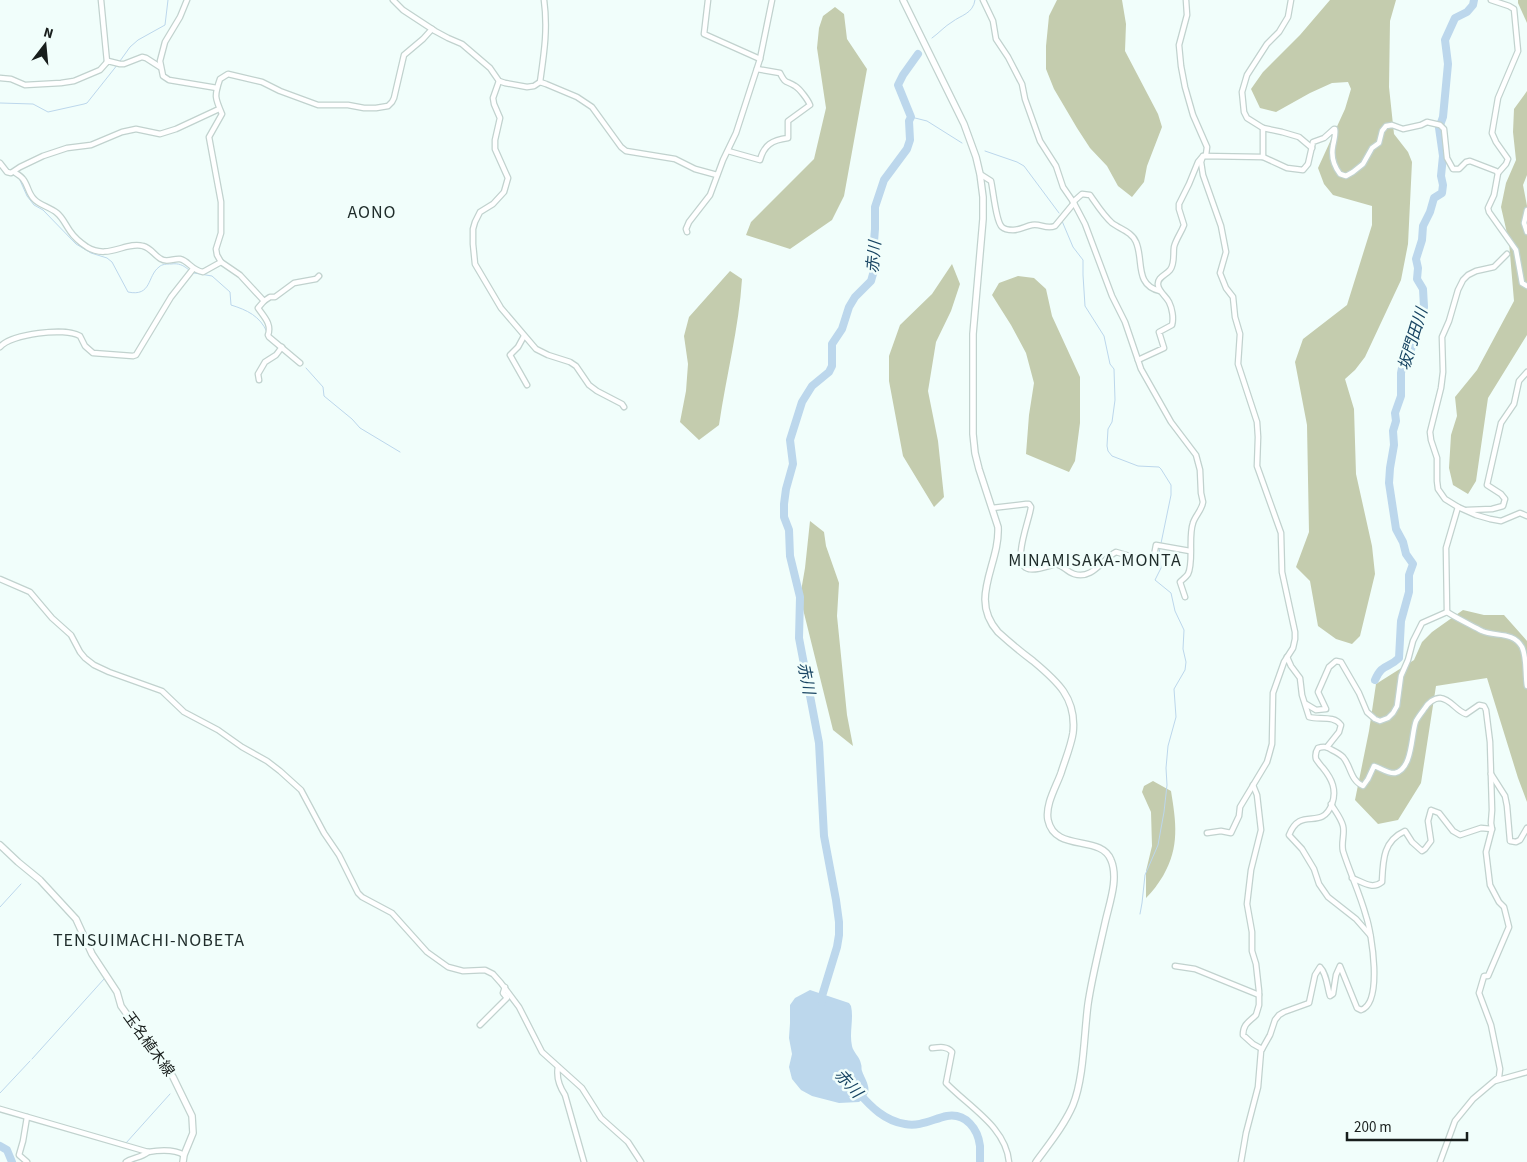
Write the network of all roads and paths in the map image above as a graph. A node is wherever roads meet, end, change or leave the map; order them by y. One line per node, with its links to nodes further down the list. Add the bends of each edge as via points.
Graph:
1 (101, 0): 14 (street)
2 (187, 0): 15 (street, via 165,42)
3 (393, 0): 12 (street)
4 (544, 0): 19 (street, via 546,42)
5 (708, 0): 13 (street, via 703,32 706,36)
6 (772, 0): 13 (street)
7 (903, 0): 30 (street, via 964,124)
8 (983, 0): 32 (street, via 993,21 996,38 1022,84 1040,141)
9 (1186, 0): 25 (street, via 1187,14 1179,45 1180,66 1193,115 1207,148)
10 (1292, 0): 22 (street, via 1288,17 1267,44 1248,75 1242,92 1247,118)
11 (1491, 0): 29 (street, via 1514,9 1518,51 1498,98 1492,126 1496,142 1508,159)
12 (432, 29): 18 (street, via 467,48 490,68); 20 (street, via 404,55 394,98 388,106 364,108 318,104 262,82 228,74 220,79)
13 (760, 59): 16 (street)
14 (107, 62): 15 (street, via 119,64 142,57); 17 (street, via 100,70 61,83 24,85)
15 (160, 67): 20 (street, via 163,76 169,80)
16 (757, 68): 24 (street); 24 (street, via 780,73 786,83 796,86 810,105 790,118 788,138 778,139 764,148 760,160)
17 (0, 78)
18 (499, 81): 19 (street, via 527,87); 43 (street, via 493,98 500,118 495,149 508,178 507,185 493,204 478,215 472,244 477,268 501,308)
19 (540, 82): 31 (street, via 585,102 626,151 675,159)
20 (216, 88): 21 (street, via 215,99)
21 (219, 109): 28 (street, via 160,134 136,129 91,145 67,148); 37 (street, via 221,117 209,137 221,202 221,233 216,249)
22 (1263, 128): 23 (street, via 1299,137); 26 (street)
23 (1312, 148): 26 (street, via 1303,170 1287,168); 29 (street, via 1315,140 1324,138 1335,129 1332,156 1340,174 1346,176 1363,164 1372,148 1380,143 1382,130 1388,125 1403,129 1427,122 1444,129 1447,158 1453,169 1459,169 1470,161)
24 (728, 151): 31 (street)
25 (1205, 155): 26 (street); 41 (street, via 1198,162 1181,198 1179,209 1184,225 1176,241 1172,268 1158,282); 60 (street, via 1203,175 1221,226 1226,252 1220,273 1233,297 1240,334 1238,364 1257,422 1257,466 1281,533 1282,572 1295,632)
26 (1263, 157)
27 (0, 163): 28 (street, via 7,172)
28 (13, 172): 38 (street, via 23,178 32,198 55,211 70,232 87,247 106,252 143,246 160,259 184,261)
29 (1498, 173): 40 (street, via 1489,212 1516,250 1522,284)
30 (980, 174): 32 (street, via 991,181 996,211 1003,228 1015,230 1034,224 1052,228); 53 (street, via 983,219 972,334 973,434 978,469)
31 (717, 175): 34 (street, via 710,194 689,222)
32 (1073, 202): 41 (street, via 1082,194 1090,195 1112,222 1132,236 1145,281); 46 (street, via 1085,224)
33 (1527, 210): 35 (street, via 1524,223)
34 (687, 232)
35 (1527, 232)
36 (1507, 254): 52 (street, via 1494,267 1476,271 1463,280 1442,337 1443,372 1431,440 1437,458 1438,489 1445,499)
37 (221, 262): 38 (street, via 203,272); 42 (street, via 240,275)
38 (193, 269): 45 (street, via 171,297 136,355 93,353 80,336 72,332 48,332 14,339 3,343)
39 (319, 276): 42 (street, via 294,283 275,297)
40 (1527, 286)
41 (1160, 291): 46 (street, via 1169,302 1172,325 1159,332 1164,348)
42 (264, 300): 44 (street, via 258,308 269,323 272,339)
43 (524, 336): 50 (street, via 510,355); 51 (street, via 539,352 576,366 589,385)
44 (282, 347): 47 (street); 49 (street, via 265,362 258,374)
45 (0, 348)
46 (1138, 360): 56 (street, via 1171,422 1199,463 1203,502 1192,524)
47 (300, 363)
48 (1527, 372): 54 (street, via 1519,381 1514,404 1501,423 1487,485 1505,499 1503,506)
49 (259, 380)
50 (527, 385)
51 (624, 406)
52 (1458, 507): 54 (street); 59 (street, via 1446,548)
53 (992, 508): 56 (street, via 1026,504 1031,507 1021,548 1022,565 1026,569 1056,564 1074,574 1090,573 1116,552 1153,561 1156,545); 92 (street, via 998,536 985,589 989,620 998,632 1055,680 1066,694 1072,713 1071,742 1049,807 1048,821 1060,837 1105,852 1114,871 1088,1003 1075,1101 1061,1128)
54 (1467, 510): 55 (street, via 1490,519 1501,520 1520,514)
55 (1527, 516)
56 (1190, 551): 58 (street, via 1190,567 1180,582)
57 (0, 579): 74 (street, via 30,592 94,665 162,691 184,712 280,771 301,790 362,897 392,913 427,952 448,968 488,970)
58 (1185, 598)
59 (1447, 612): 61 (street, via 1483,631 1511,637 1518,642 1524,654); 62 (street, via 1422,623 1417,630 1401,676 1396,706 1388,718 1380,721 1367,712 1355,685 1341,662 1336,661 1329,667 1318,692 1326,709 1316,710)
60 (1288, 657): 62 (street, via 1300,678); 65 (street, via 1273,693 1270,755)
61 (1527, 686)
62 (1306, 704): 63 (street, via 1309,717 1331,719 1340,725 1339,732)
63 (1327, 747): 64 (street, via 1342,756 1354,778 1363,786 1374,766 1386,772 1399,772 1407,762 1416,722 1427,705 1439,698 1466,714 1479,705 1484,706 1490,742); 66 (street, via 1318,748 1316,759 1334,788)
64 (1490, 773): 67 (street, via 1508,806 1510,841 1520,840); 68 (street)
65 (1253, 785): 69 (street, via 1240,807 1231,833); 75 (street, via 1261,830 1250,870 1247,904)
66 (1332, 804): 71 (street, via 1343,827 1342,845); 72 (street, via 1320,818 1297,822 1289,835 1302,848 1328,897)
67 (1527, 828)
68 (1492, 829): 71 (street, via 1481,828 1460,835 1439,813 1431,810 1428,821 1431,841 1425,849 1422,851 1405,831 1388,844 1380,884 1372,887); 81 (street, via 1486,852 1488,875 1494,894 1504,907 1509,927 1479,993 1491,1025 1500,1069)
69 (1207, 833)
70 (0, 845): 85 (street, 玉名植木線, via 40,880 76,919 92,954 117,992 121,1006 173,1077 192,1116 193,1133)
71 (1352, 878): 72 (street, via 1367,917)
72 (1370, 935): 78 (street, via 1374,978 1373,993 1366,1009 1357,1008 1340,966 1330,996 1325,972 1320,967 1309,1003 1279,1015)
73 (1175, 966): 75 (street, via 1195,969)
74 (505, 987): 76 (street, via 506,998); 79 (street, via 542,1052)
75 (1259, 996): 78 (street, via 1256,1015 1245,1024 1243,1035)
76 (480, 1025)
77 (932, 1048): 91 (street, via 944,1047 952,1052 946,1084 998,1132)
78 (1262, 1049): 93 (street, via 1258,1087)
79 (558, 1067): 89 (street, via 557,1076 566,1095); 90 (street, via 582,1088 601,1118 628,1142)
80 (1527, 1072): 81 (street)
81 (1495, 1081): 94 (street, via 1473,1099 1455,1121)
82 (0, 1109): 83 (street)
83 (27, 1117): 84 (street); 86 (street, via 19,1155)
84 (148, 1152): 85 (street, via 180,1152); 87 (street)
85 (184, 1155): 88 (street, 玉名植木線)
86 (27, 1162)
87 (126, 1162)
88 (183, 1162)
89 (584, 1162)
90 (641, 1162)
91 (1010, 1162)
92 (1036, 1162)
93 (1242, 1162)
94 (1440, 1162)

